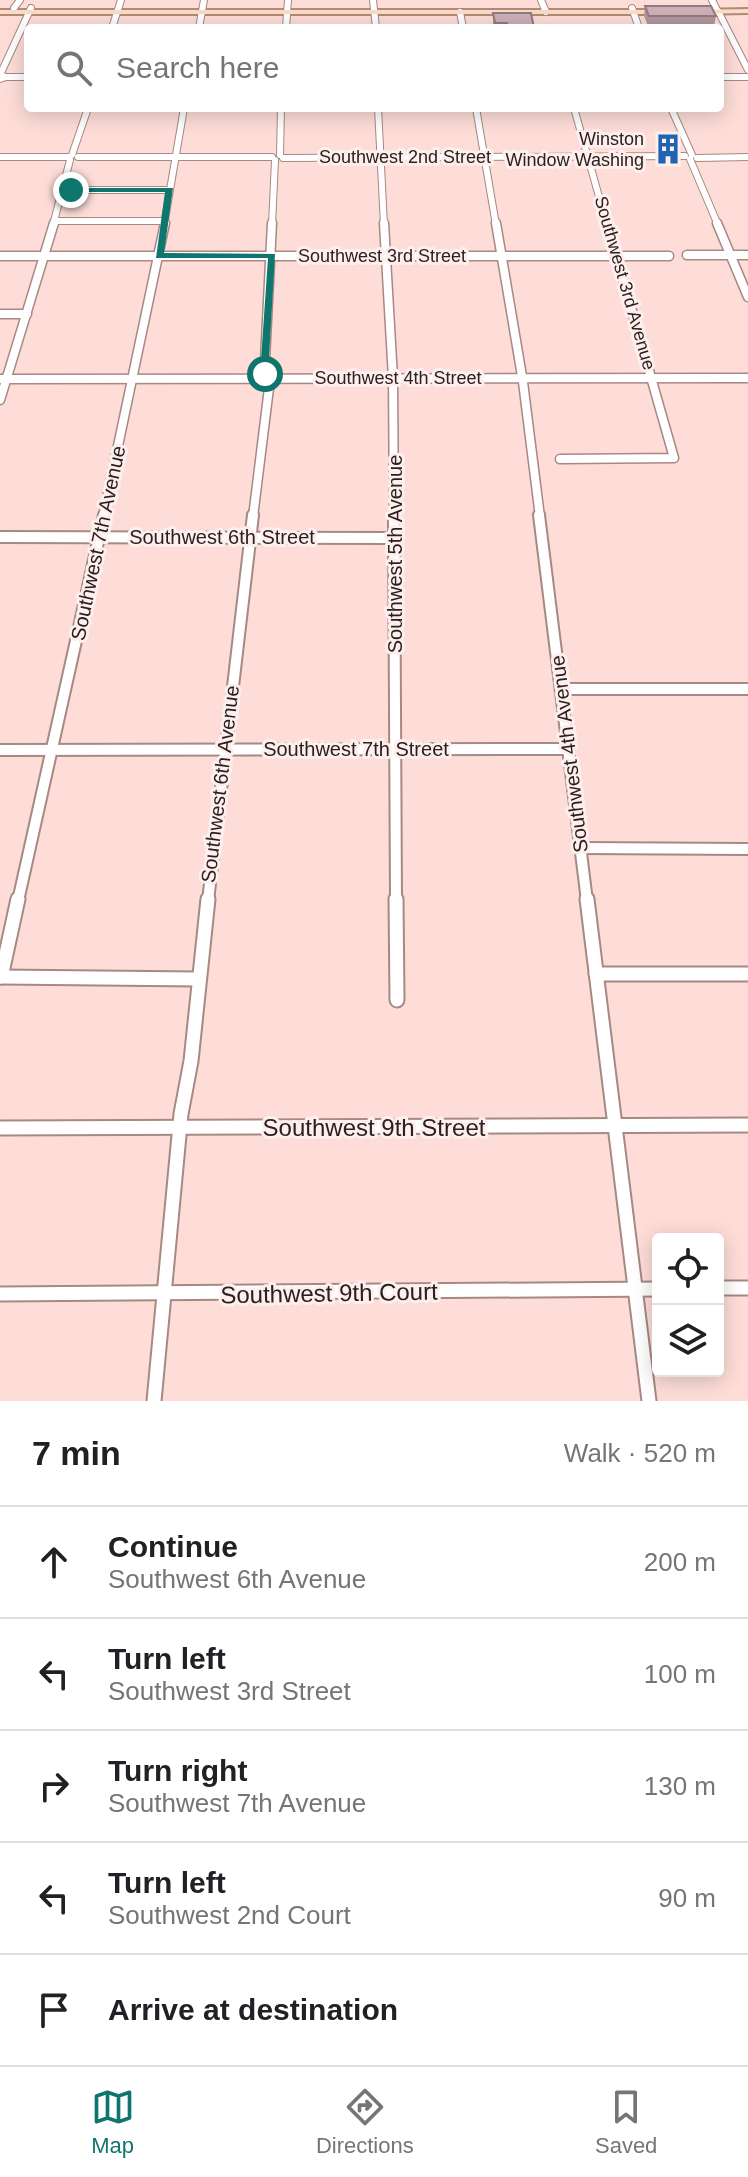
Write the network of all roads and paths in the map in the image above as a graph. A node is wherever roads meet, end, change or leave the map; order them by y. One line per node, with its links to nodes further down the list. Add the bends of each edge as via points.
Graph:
1 (17, 4): 12 (main road); 13 (main road)
2 (716, 6): 10 (main road); 11 (main road); 11 (main road); 14 (main road, via 705,12); 19 (street)
3 (118, 7): 4 (main road); 13 (main road)
4 (203, 7): 5 (main road)
5 (288, 7): 6 (main road)
6 (373, 7): 8 (main road); 8 (main road, via 436,12)
7 (544, 7): 8 (main road); 8 (main road); 14 (main road)
8 (459, 8): 16 (street)
9 (674, 8): 14 (main road)
10 (688, 8)
11 (748, 9)
12 (0, 10): 13 (main road)
13 (30, 10): 15 (street)
14 (632, 10): 17 (street)
15 (24, 24)
16 (462, 24)
17 (637, 24)
18 (24, 25): 20 (street)
19 (748, 70)
20 (3, 76): 21 (street)
21 (24, 77)
22 (724, 77): 23 (street)
23 (748, 77)
24 (87, 112): 37 (street)
25 (183, 112): 38 (street, Southwest 7th Avenue)
26 (281, 112): 39 (street, Southwest 6th Avenue)
27 (378, 112): 32 (street, Southwest 5th Avenue)
28 (477, 112): 33 (street, Southwest 4th Avenue)
29 (575, 112): 34 (street, Southwest 3rd Avenue)
30 (673, 112): 35 (street)
31 (0, 157): 37 (street, Southwest 2nd Street)
32 (381, 157): 33 (street, Southwest 2nd Street); 39 (street, Southwest 2nd Street); 52 (street, Southwest 5th Avenue)
33 (484, 157): 34 (street, Southwest 2nd Street); 44 (street, Southwest 4th Avenue)
34 (589, 157): 35 (street, Southwest 2nd Street); 53 (street, Southwest 3rd Avenue)
35 (691, 157): 36 (street, Southwest 2nd Street); 46 (street)
36 (748, 157)
37 (73, 158): 38 (street, Southwest 2nd Street); 40 (street)
38 (175, 158): 39 (street, Southwest 2nd Street); 41 (street, Southwest 7th Avenue)
39 (277, 158): 51 (street, Southwest 6th Avenue)
40 (64, 190): 41 (street); 42 (street)
41 (170, 190): 43 (street, Southwest 7th Avenue)
42 (55, 221): 43 (street); 49 (street)
43 (164, 221): 50 (street, Southwest 7th Avenue)
44 (502, 255): 52 (street, Southwest 3rd Street); 53 (street, Southwest 3rd Street); 59 (street, Southwest 4th Avenue)
45 (687, 255): 46 (street)
46 (731, 255): 47 (street); 55 (street)
47 (748, 255)
48 (0, 256): 49 (street, Southwest 3rd Street)
49 (44, 256): 50 (street, Southwest 3rd Street); 57 (street)
50 (159, 256): 51 (street, Southwest 3rd Street); 63 (street, Southwest 7th Avenue)
51 (272, 256): 52 (street, Southwest 3rd Street); 64 (street, Southwest 6th Avenue)
52 (385, 256): 58 (street, Southwest 5th Avenue)
53 (617, 256): 54 (street, Southwest 3rd Street); 60 (street, Southwest 3rd Avenue)
54 (669, 256)
55 (748, 297)
56 (0, 314): 57 (street)
57 (27, 314): 62 (street)
58 (393, 378): 59 (street, Southwest 4th Street); 64 (street, Southwest 4th Street); 70 (street, Southwest 5th Avenue)
59 (523, 378): 60 (street, Southwest 4th Street); 71 (street, Southwest 4th Avenue)
60 (652, 378): 61 (street, Southwest 4th Street); 66 (street, Southwest 3rd Avenue, via 674,458)
61 (748, 378)
62 (4, 379): 63 (street, Southwest 4th Street); 65 (street)
63 (134, 379): 64 (street, Southwest 4th Street); 69 (street, Southwest 7th Avenue)
64 (264, 379): 67 (street, Southwest 6th Avenue, via 269,388)
65 (0, 400)
66 (560, 459)
67 (250, 536): 69 (street, Southwest 6th Street); 70 (street, Southwest 6th Street); 77 (street, Southwest 6th Avenue)
68 (0, 537): 69 (street, Southwest 6th Street)
69 (100, 538): 76 (street, Southwest 7th Avenue)
70 (396, 538): 73 (street, Southwest 5th Avenue)
71 (561, 689): 72 (street); 74 (street, Southwest 4th Avenue)
72 (748, 689)
73 (396, 749): 74 (street, Southwest 7th Street); 77 (street, Southwest 7th Street); 84 (street, Southwest 5th Avenue)
74 (568, 749): 78 (street, Southwest 4th Avenue)
75 (0, 750): 76 (street, Southwest 7th Street)
76 (51, 750): 77 (street, Southwest 7th Street); 82 (street, Southwest 7th Avenue)
77 (224, 750): 83 (street, Southwest 6th Avenue)
78 (580, 848): 79 (street); 80 (street, Southwest 4th Avenue)
79 (748, 849)
80 (596, 974): 81 (street); 85 (street, Southwest 4th Avenue)
81 (748, 974)
82 (0, 977): 83 (street)
83 (198, 979): 88 (street, Southwest 6th Avenue)
84 (397, 1000)
85 (616, 1125): 86 (street, Southwest 9th Street); 88 (street, Southwest 9th Street); 91 (street, Southwest 4th Avenue)
86 (748, 1125)
87 (0, 1128): 88 (street, Southwest 9th Street)
88 (180, 1128): 94 (street, Southwest 6th Avenue)
89 (724, 1288): 90 (street)
90 (748, 1288)
91 (636, 1289): 92 (street, Southwest 9th Court); 94 (street, Southwest 9th Court); 96 (street, Southwest 4th Avenue)
92 (652, 1289)
93 (0, 1294): 94 (street, Southwest 9th Court)
94 (165, 1295): 95 (street, Southwest 6th Avenue)
95 (154, 1401)
96 (649, 1401)

